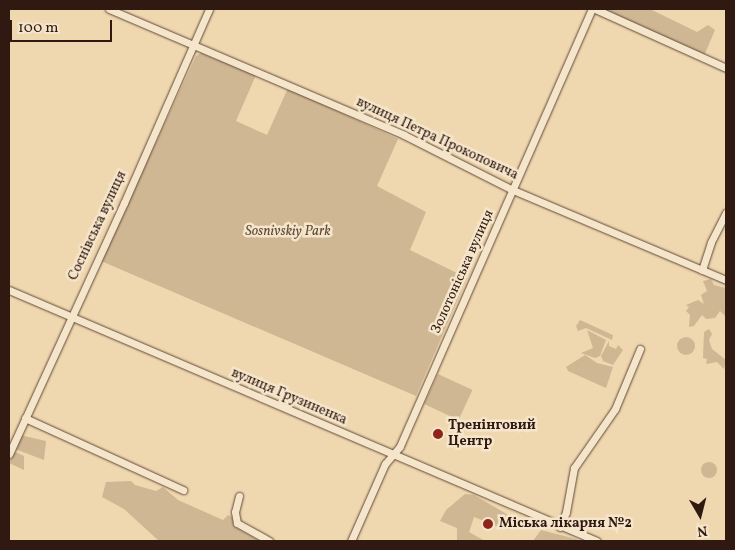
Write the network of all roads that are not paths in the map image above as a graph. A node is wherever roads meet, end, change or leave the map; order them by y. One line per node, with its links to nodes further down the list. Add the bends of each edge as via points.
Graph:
1 (109, 9): 4 (street, вулиця Петра Прокоповича)
2 (208, 9): 4 (street, Соснівська вулиця)
3 (593, 9): 5 (street); 6 (street, Золотоніська вулиця)
4 (193, 44): 6 (street, вулиця Петра Прокоповича, via 404,135); 11 (street, Соснівська вулиця)
5 (726, 68)
6 (514, 190): 8 (street, вулиця Петра Прокоповича); 15 (street, Золотоніська вулиця, via 400,446)
7 (726, 213): 8 (street, via 711,242)
8 (702, 270): 9 (street, вулиця Петра Прокоповича)
9 (726, 280)
10 (9, 290): 11 (street, вулиця Грузиненка)
11 (70, 317): 13 (street, Соснівська вулиця); 15 (street, вулиця Грузиненка)
12 (640, 349): 18 (street, via 616,408 574,468)
13 (25, 418): 14 (street, Соснівська вулиця); 16 (street)
14 (9, 454)
15 (393, 455): 18 (street, вулиця Грузиненка); 20 (street, Золотоніська вулиця, via 375,485)
16 (183, 490)
17 (240, 496): 19 (street, via 235,512 237,524)
18 (560, 527): 21 (street, вулиця Грузиненка)
19 (269, 541)
20 (351, 541)
21 (597, 541)

